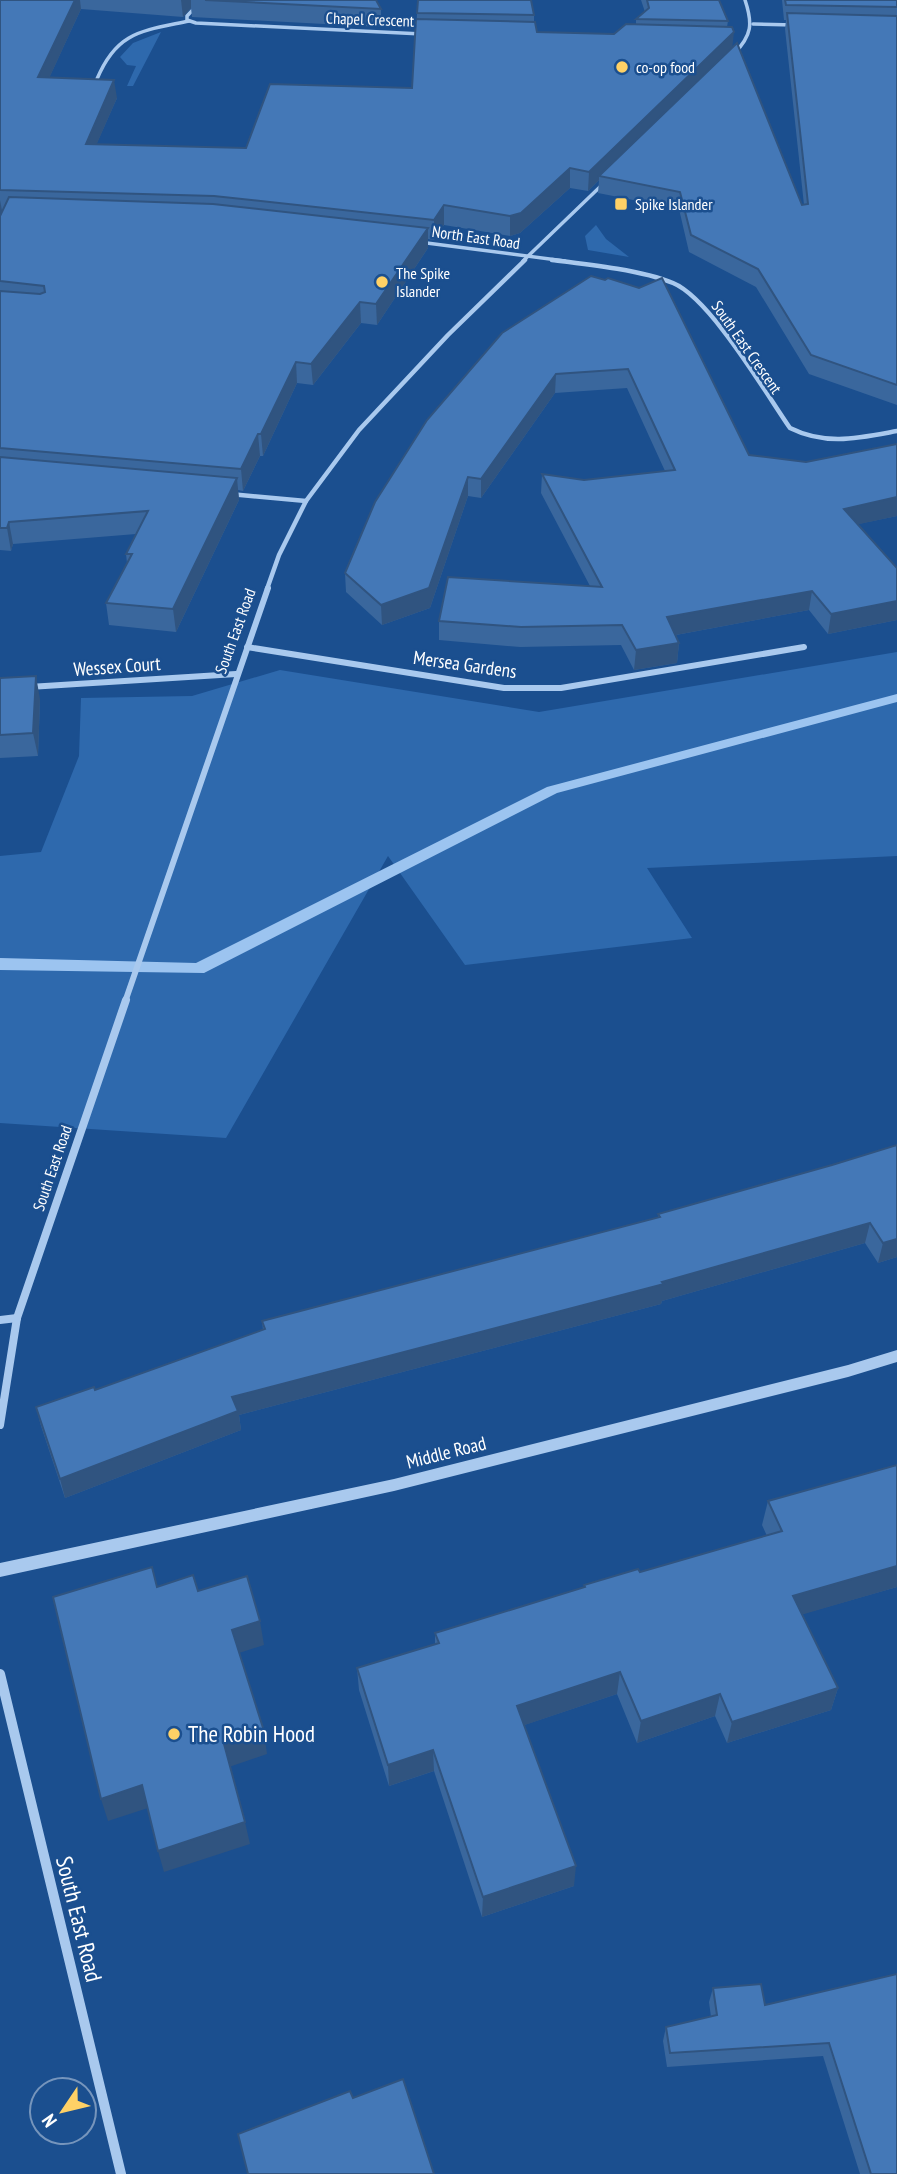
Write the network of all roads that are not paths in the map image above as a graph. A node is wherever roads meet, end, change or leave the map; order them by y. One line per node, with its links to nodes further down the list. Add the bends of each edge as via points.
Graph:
1 (202, 0): 3 (street, via 187,16)
2 (745, 0): 4 (street)
3 (189, 21): 6 (street, Chapel Crescent); 10 (street, Chapel Crescent, via 118,44)
4 (753, 24): 5 (street); 8 (street)
5 (805, 25)
6 (428, 34)
7 (738, 40): 8 (street)
8 (747, 41): 9 (street)
9 (728, 60)
10 (97, 79)
11 (605, 182): 13 (street, South East Road)
12 (407, 240): 13 (street, North East Road)
13 (530, 257): 14 (street, South East Crescent, via 630,271 687,289 705,306 784,423 798,433 834,442); 16 (street, South East Road, via 448,335 366,423)
14 (897, 431)
15 (222, 494): 16 (street)
16 (306, 501): 17 (street, South East Road, via 279,555)
17 (247, 647): 18 (street, Mersea Gardens, via 515,688 561,688); 19 (street, South East Road)
18 (804, 647)
19 (236, 674): 20 (street, Wessex Court); 21 (street, South East Road)
20 (25, 687)
21 (17, 1318): 22 (street); 24 (street, South East Road)
22 (0, 1320)
23 (897, 1356): 25 (street, Middle Road, via 394,1485)
24 (0, 1425)
25 (0, 1570)
26 (0, 1674): 27 (street, South East Road)
27 (121, 2174)

